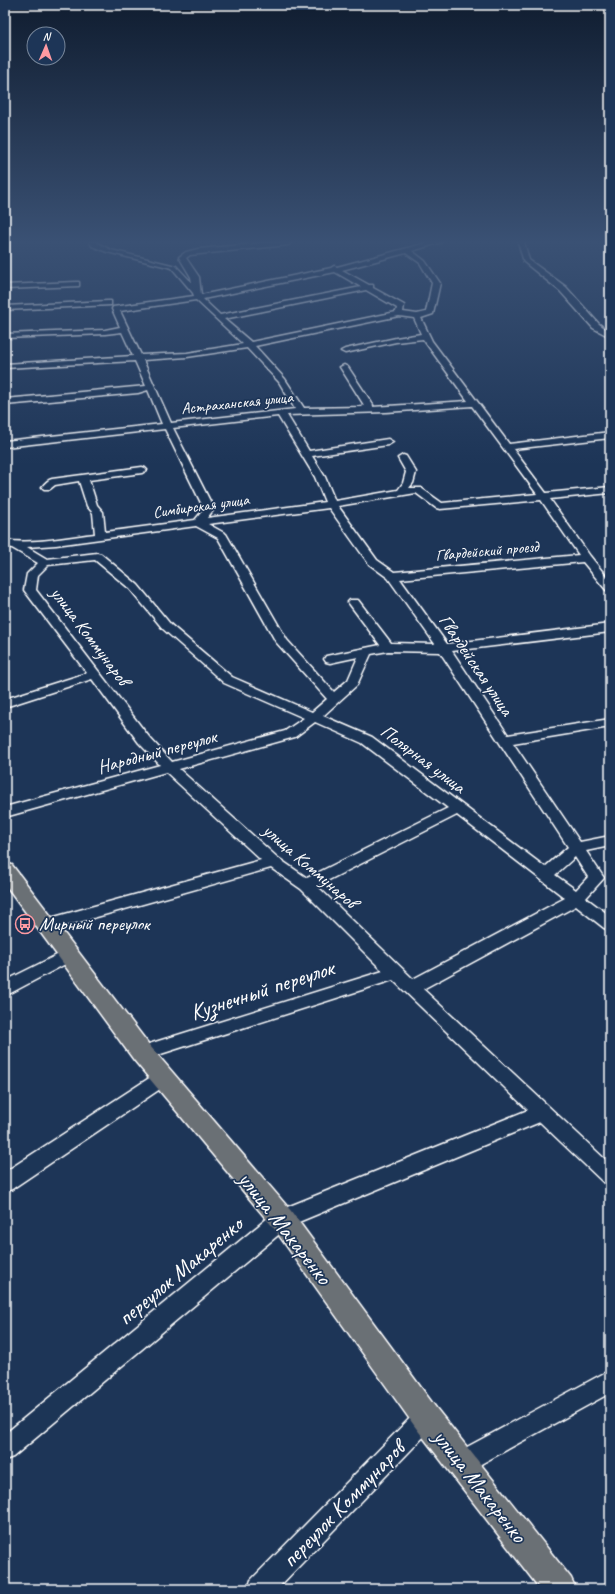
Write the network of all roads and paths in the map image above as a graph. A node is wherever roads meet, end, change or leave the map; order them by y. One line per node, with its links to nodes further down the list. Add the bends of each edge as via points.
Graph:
1 (118, 316): 7 (street)
2 (226, 316): 6 (street)
3 (387, 316): 11 (street)
4 (417, 316): 10 (street)
5 (587, 316): 8 (street, via 596,326)
6 (218, 318): 11 (street)
7 (125, 329): 9 (street); 13 (street)
8 (610, 334)
9 (5, 336)
10 (426, 336): 12 (street); 18 (street)
11 (248, 345): 13 (street, via 187,354); 20 (street, via 282,381)
12 (344, 351)
13 (136, 357): 14 (street); 16 (street)
14 (5, 366)
15 (344, 367): 19 (street, via 369,405)
16 (150, 387): 17 (street); 22 (street)
17 (5, 402)
18 (474, 403): 19 (street, Астраханская улица); 26 (street)
19 (364, 410): 20 (street, Астраханская улица)
20 (301, 411): 21 (street, Астраханская улица)
21 (281, 413): 22 (street, Астраханская улица); 27 (street, Гвардейская улица)
22 (168, 426): 25 (street, Астраханская улица); 36 (street, via 209,509)
23 (610, 435): 26 (street)
24 (388, 442): 27 (street)
25 (5, 444)
26 (507, 447): 34 (street)
27 (306, 454): 35 (street, Гвардейская улица, via 320,477)
28 (403, 458): 33 (street, via 411,472 408,483)
29 (142, 470): 30 (street)
30 (83, 478): 31 (street, via 52,482); 37 (street, via 92,506 98,512)
31 (47, 487)
32 (610, 490): 34 (street, Симбирская улица)
33 (401, 493): 34 (street, Симбирская улица, via 418,490 440,506); 35 (street, Симбирская улица)
34 (544, 497): 39 (street)
35 (331, 504): 36 (street, Симбирская улица); 41 (street, Гвардейская улица, via 373,562)
36 (198, 523): 37 (street, Симбирская улица); 51 (street, via 222,536 282,642)
37 (100, 536): 38 (street, Симбирская улица)
38 (8, 545): 40 (street, улица Коммунаров)
39 (586, 558): 41 (street, Гвардейский проезд); 42 (street)
40 (45, 562): 48 (street, улица Коммунаров, via 97,556 134,586 166,627); 50 (street, улица Коммунаров, via 33,574 30,590)
41 (392, 576): 46 (street, Гвардейская улица)
42 (610, 588)
43 (354, 602): 45 (street)
44 (610, 628): 46 (street)
45 (388, 647): 46 (street); 47 (street)
46 (444, 648): 55 (street, Гвардейская улица)
47 (366, 652): 49 (street); 51 (street, Народный переулок, via 353,682)
48 (196, 653): 53 (street, Полярная улица, via 228,680)
49 (330, 659)
50 (94, 674): 52 (street); 56 (street, улица Коммунаров, via 144,740)
51 (334, 698): 53 (street, Народный переулок)
52 (5, 703)
53 (314, 717): 56 (street, Народный переулок, via 290,734); 57 (street, Полярная улица, via 367,740)
54 (610, 723): 55 (street)
55 (504, 740): 60 (street, Гвардейская улица)
56 (170, 768): 58 (street, Народный переулок); 61 (street, улица Коммунаров)
57 (458, 809): 63 (street, Полярная улица); 64 (street)
58 (5, 812)
59 (610, 841): 60 (street)
60 (576, 848): 63 (street); 65 (street, Гвардейская улица, via 596,878)
61 (273, 862): 64 (street, улица Коммунаров); 67 (street)
62 (5, 870): 67 (main road, улица Макаренко)
63 (545, 875): 65 (street, Полярная улица)
64 (306, 885): 69 (street, улица Коммунаров)
65 (576, 898): 66 (street, Полярная улица); 70 (street)
66 (610, 924)
67 (47, 926): 68 (main road, улица Макаренко)
68 (69, 954): 71 (street); 72 (main road, улица Макаренко)
69 (396, 973): 70 (street, улица Коммунаров); 72 (street, Кузнечный переулок)
70 (411, 988): 74 (street, улица Коммунаров)
71 (5, 989)
72 (142, 1053): 73 (main road, улица Макаренко)
73 (163, 1078): 76 (street); 77 (main road, улица Макаренко)
74 (542, 1113): 75 (street, улица Коммунаров); 77 (street, переулок Макаренко)
75 (610, 1176)
76 (5, 1183)
77 (282, 1219): 79 (main road, улица Макаренко); 80 (street, переулок Макаренко)
78 (610, 1381): 81 (street)
79 (426, 1418): 81 (main road, улица Макаренко); 82 (street, переулок Коммунаров)
80 (5, 1449)
81 (462, 1462): 83 (main road, улица Макаренко)
82 (260, 1589)
83 (560, 1589)

